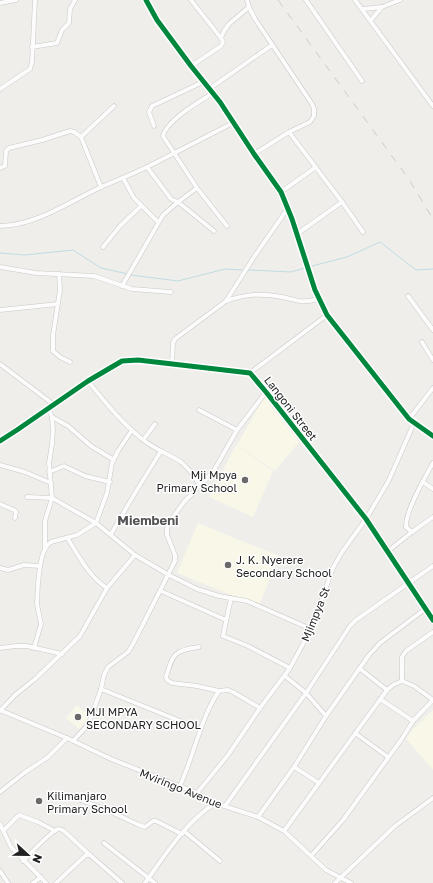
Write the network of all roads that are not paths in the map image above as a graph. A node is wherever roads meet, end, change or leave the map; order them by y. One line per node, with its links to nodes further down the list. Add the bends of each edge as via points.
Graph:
1 (16, 0): 10 (street)
2 (35, 0): 17 (street)
3 (75, 0): 17 (street, via 70,9 69,25 62,30 57,43)
4 (146, 0): 18 (street, via 156,20)
5 (190, 0): 15 (street)
6 (247, 0): 11 (street)
7 (306, 0): 19 (street)
8 (355, 0): 13 (street)
9 (400, 0): 12 (street)
10 (0, 3)
11 (249, 7): 15 (street, via 229,24); 16 (street)
12 (382, 7): 13 (street); 14 (street)
13 (363, 9): 14 (street)
14 (371, 20): 24 (street)
15 (221, 38): 18 (street, via 221,46)
16 (272, 45): 22 (street); 30 (street, via 314,109 314,116 310,122)
17 (32, 47): 21 (street, via 30,69)
18 (191, 66): 20 (street)
19 (362, 81)
20 (203, 82): 22 (street); 29 (street, via 152,106 149,112)
21 (0, 89)
22 (209, 89): 23 (street)
23 (213, 93): 28 (street); 32 (street, via 187,110 164,132 163,136)
24 (428, 99): 25 (street); 27 (street)
25 (433, 100)
26 (114, 106): 31 (street)
27 (433, 106)
28 (233, 123): 32 (street); 33 (street)
29 (154, 126)
30 (289, 132): 33 (street); 35 (street)
31 (81, 137): 36 (street, via 70,131 8,148 5,166); 38 (street)
32 (174, 154): 34 (street); 39 (street)
33 (254, 154): 40 (street)
34 (147, 167): 37 (street); 41 (street, via 171,199)
35 (316, 167): 40 (street); 42 (street)
36 (0, 168)
37 (122, 178): 38 (street); 43 (street)
38 (102, 187): 46 (street, via 30,221)
39 (197, 188): 41 (street); 47 (street)
40 (281, 192): 44 (street)
41 (178, 202): 45 (street); 48 (street)
42 (342, 202): 49 (street); 50 (street)
43 (141, 206): 45 (street); 51 (street, via 120,226)
44 (288, 208): 50 (street); 58 (street)
45 (158, 222): 54 (street)
46 (0, 226)
47 (227, 226)
48 (214, 231)
49 (363, 232)
50 (297, 234): 57 (street)
51 (104, 247)
52 (0, 267): 53 (street)
53 (59, 274): 54 (street, via 94,276); 59 (street)
54 (122, 286): 55 (street)
55 (171, 292)
56 (408, 296): 62 (street)
57 (318, 299): 58 (street, via 295,302 281,297 250,294); 61 (street)
58 (226, 301): 67 (street, via 175,339)
59 (58, 304): 60 (street); 65 (street, via 53,351)
60 (0, 310)
61 (327, 315): 68 (street); 76 (street)
62 (433, 330)
63 (422, 342): 64 (street)
64 (433, 360)
65 (70, 362)
66 (0, 364): 72 (street)
67 (172, 364): 68 (street, Langoni Street); 69 (street, Langoni Street, via 122,361)
68 (250, 372): 71 (street, Langoni Street)
69 (88, 381): 72 (street, Langoni Street); 79 (street)
70 (433, 388): 76 (street)
71 (266, 392): 80 (street); 99 (street, Langoni Street)
72 (53, 404): 73 (street, Langoni Street)
73 (48, 408): 75 (street); 83 (street, Langoni Street)
74 (199, 410): 80 (street)
75 (52, 417): 85 (street); 88 (street, via 53,438)
76 (409, 419): 77 (street)
77 (414, 423): 81 (street); 99 (street, Mjimpya St, via 391,476)
78 (155, 424): 82 (street)
79 (132, 430): 82 (street); 85 (street)
80 (237, 430): 92 (street, via 213,472)
81 (432, 434)
82 (143, 440): 84 (street)
83 (0, 441)
84 (161, 451): 92 (street, via 182,463); 102 (street)
85 (114, 460): 89 (street)
86 (433, 463): 90 (street)
87 (0, 465): 91 (street)
88 (49, 472): 89 (street, via 64,466 85,476); 91 (street)
89 (110, 482): 100 (street)
90 (423, 482): 93 (street); 101 (street, via 407,519 406,527)
91 (51, 483): 95 (street)
92 (200, 486): 110 (street, via 177,511 167,528 175,555)
93 (433, 489)
94 (27, 497): 95 (street)
95 (52, 498): 100 (street); 104 (street, via 45,521)
96 (0, 504): 98 (street, via 14,510)
97 (433, 517): 101 (street)
98 (15, 518)
99 (366, 520): 105 (street, Langoni Street); 118 (street, Mjimpya St, via 333,568)
100 (96, 523): 102 (street); 103 (street)
101 (412, 532): 105 (street)
102 (111, 534): 106 (street)
103 (68, 539): 104 (street, via 51,542); 112 (street, via 93,577)
104 (44, 549): 107 (street)
105 (388, 551): 111 (street, Langoni Street)
106 (135, 555): 110 (street); 112 (street)
107 (40, 566): 109 (street, via 24,565 8,570); 122 (street, via 38,604 41,624)
108 (433, 566): 111 (street)
109 (0, 568)
110 (168, 575): 113 (street); 114 (street, via 196,589)
111 (409, 583): 115 (street, Langoni Street); 131 (street, via 350,626)
112 (107, 588): 123 (street, via 85,630)
113 (160, 592): 116 (street); 128 (street, via 128,652 108,668)
114 (231, 598): 116 (street); 118 (street, via 247,601)
115 (425, 609): 117 (street, Langoni Street); 125 (street, via 380,643)
116 (226, 620): 124 (street, via 223,636)
117 (433, 620)
118 (311, 629): 124 (street, Mjimpya St)
119 (433, 632): 127 (street, via 406,651 402,657)
120 (199, 647): 130 (street, via 189,648 174,656 167,680)
121 (0, 648): 122 (street)
122 (34, 648): 123 (street)
123 (62, 654): 134 (street)
124 (290, 668): 126 (street, Mjimpya St)
125 (359, 668): 129 (street); 135 (street)
126 (285, 676): 131 (street); 133 (street, Mjimpya St)
127 (402, 681): 129 (street); 136 (street, via 414,686 433,700)
128 (102, 689): 137 (street); 140 (street, via 90,720)
129 (387, 690): 132 (street)
130 (219, 691): 133 (street, via 233,692); 137 (street)
131 (306, 693): 135 (street); 150 (street)
132 (380, 699): 136 (street); 138 (street)
133 (260, 708): 146 (street, Mjimpya St, via 228,755)
134 (0, 711): 139 (street, Mviringo Avenue)
135 (326, 716): 142 (street)
136 (413, 722): 141 (street)
137 (200, 729): 144 (street)
138 (355, 733): 141 (street); 143 (street)
139 (67, 738): 140 (street, Mviringo Avenue); 145 (street, via 48,757)
140 (73, 741): 144 (street, Mviringo Avenue)
141 (388, 758): 159 (street, via 343,820)
142 (294, 767): 143 (street); 151 (street)
143 (319, 783): 155 (street)
144 (180, 786): 146 (street, Mviringo Avenue)
145 (0, 792)
146 (196, 793): 149 (street, Mviringo Avenue)
147 (433, 798): 164 (street, via 395,826)
148 (78, 799): 156 (street, via 139,826 156,821)
149 (215, 802): 150 (street, Mviringo Avenue); 156 (street)
150 (225, 806): 151 (street, Mviringo Avenue)
151 (258, 817): 155 (street, Mviringo Avenue)
152 (0, 824): 153 (street)
153 (4, 830): 154 (street, via 19,814); 160 (street, via 11,847)
154 (55, 831): 158 (street, via 64,830); 160 (street)
155 (284, 831): 159 (street, Mviringo Avenue)
156 (183, 832): 161 (street); 165 (street)
157 (104, 843): 165 (street)
158 (90, 855): 169 (street, via 84,856); 170 (street)
159 (311, 856): 164 (street, Mviringo Avenue, via 326,870)
160 (23, 861): 163 (street)
161 (220, 861)
162 (0, 871): 166 (street)
163 (41, 877): 167 (street); 168 (street)
164 (340, 878): 173 (street); 174 (street, Mviringo Avenue)
165 (149, 879): 171 (street); 172 (street)
166 (8, 883)
167 (33, 883)
168 (46, 883)
169 (56, 883)
170 (122, 883)
171 (146, 883)
172 (155, 883)
173 (335, 883)
174 (351, 883)

